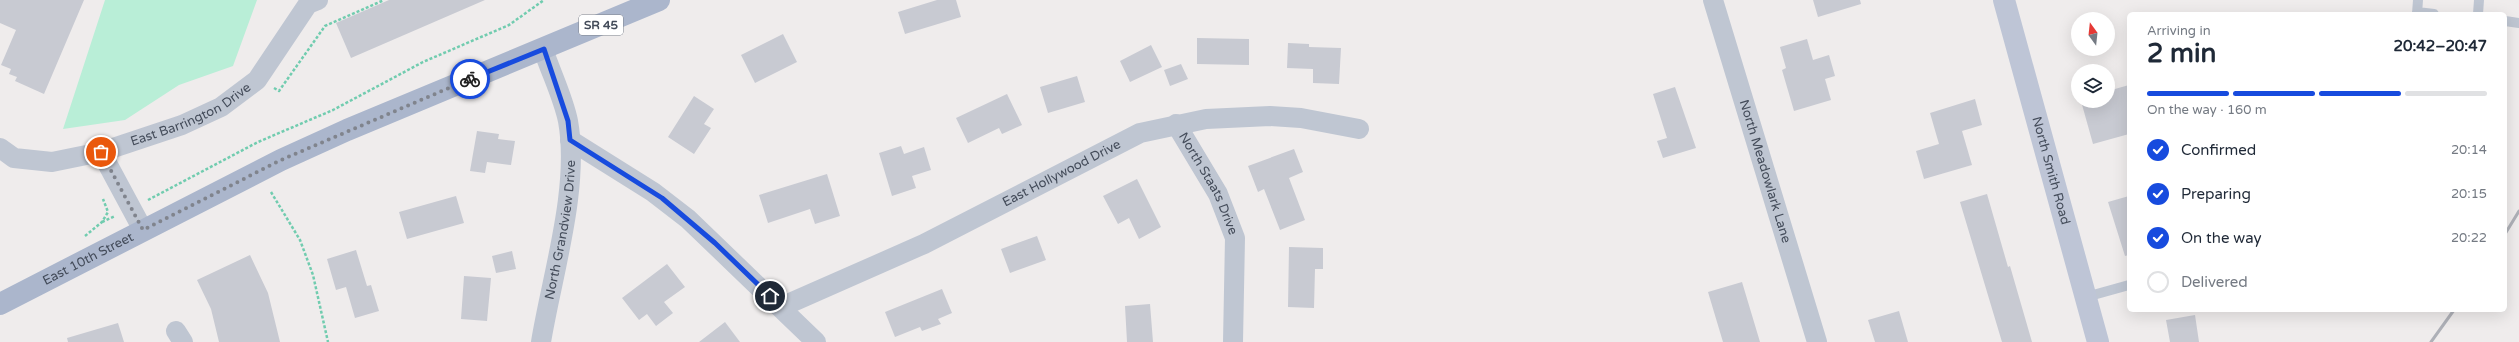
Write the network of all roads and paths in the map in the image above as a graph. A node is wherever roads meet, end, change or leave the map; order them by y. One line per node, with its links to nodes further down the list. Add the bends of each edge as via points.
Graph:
1 (318, 0): 17 (street, East Barrington Drive, via 308,4 257,80 221,107 182,125)
2 (544, 0): 20 (path, via 509,25 423,62 334,110 258,142)
3 (659, 0): 12 (main road, East 10th Street / SR 45)
4 (1713, 0): 32 (street, North Meadowlark Lane)
5 (2004, 0): 25 (main road, North Smith Road)
6 (2418, 0): 8 (lane)
7 (2479, 0): 9 (lane)
8 (2417, 12)
9 (2478, 12)
10 (2507, 21): 11 (lane)
11 (2519, 22)
12 (544, 49): 15 (street, North Grandview Drive, via 568,121); 22 (main road, East 10th Street / SR 45, via 332,137)
13 (1176, 124): 14 (street, East Hollywood Drive, via 1270,116 1301,118); 27 (street, East Hollywood Drive, via 1140,133 924,244); 31 (street, North Staats Drive, via 1218,194 1235,238)
14 (1359, 129)
15 (570, 140): 27 (street, via 662,198 715,243); 29 (street, North Grandview Drive, via 566,208)
16 (0, 148): 17 (street, East Barrington Drive, via 14,158 52,162)
17 (101, 152): 20 (street)
18 (271, 192): 28 (path, via 300,240 313,275)
19 (102, 195): 21 (path, via 108,212)
20 (131, 208): 21 (path); 22 (street)
21 (102, 222): 23 (path)
22 (143, 230): 26 (main road, East 10th Street / SR 45)
23 (79, 241)
24 (2127, 286): 25 (lane)
25 (2086, 297): 33 (main road, North Smith Road)
26 (0, 304)
27 (781, 306): 30 (street)
28 (328, 342)
29 (541, 342)
30 (816, 342)
31 (1234, 342)
32 (1816, 342)
33 (2098, 342)

